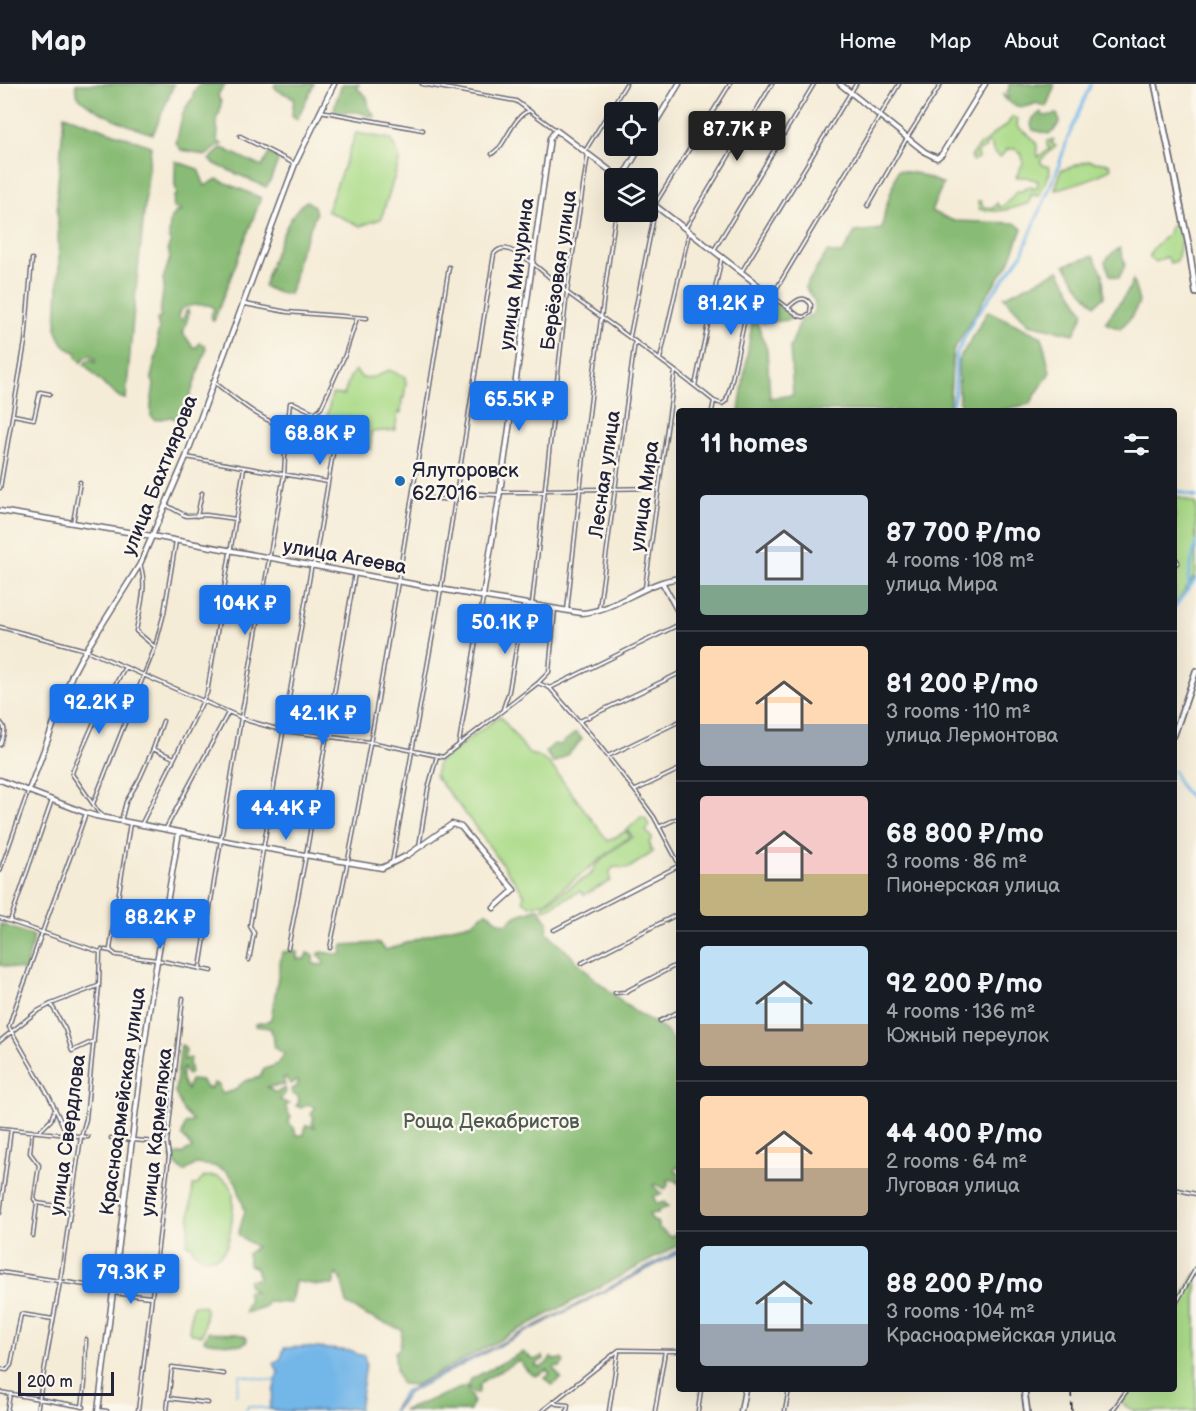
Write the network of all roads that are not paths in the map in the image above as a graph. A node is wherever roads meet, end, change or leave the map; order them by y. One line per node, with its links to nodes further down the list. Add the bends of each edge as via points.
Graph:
1 (334, 84): 15 (street, улица Бахтиярова)
2 (422, 84): 16 (street, via 516,101)
3 (626, 84): 23 (street, Берёзовая улица)
4 (679, 84): 18 (street)
5 (730, 84): 27 (street)
6 (772, 84): 32 (street)
7 (814, 84): 34 (street)
8 (840, 84): 14 (street)
9 (856, 84): 14 (street)
10 (899, 84): 17 (street)
11 (941, 84): 22 (street)
12 (985, 84): 22 (street, via 937,158)
13 (1155, 84): 42 (main road)
14 (851, 92): 17 (street); 39 (street)
15 (320, 111): 19 (street); 25 (street, улица Бахтиярова)
16 (529, 111): 20 (street); 24 (street, via 524,112)
17 (880, 115): 22 (street); 43 (street)
18 (658, 119)
19 (423, 130)
20 (556, 130): 23 (street); 37 (street, улица Мичурина, via 550,138)
21 (240, 136): 25 (street)
22 (907, 138): 28 (street)
23 (586, 153): 26 (street); 41 (street, Берёзовая улица)
24 (492, 154)
25 (295, 164): 44 (street, улица Бахтиярова)
26 (607, 168)
27 (658, 199)
28 (868, 206)
29 (658, 208): 32 (street)
30 (614, 222): 46 (street)
31 (654, 222): 49 (street)
32 (685, 229): 33 (street)
33 (690, 232): 34 (street); 51 (street)
34 (714, 250): 35 (street)
35 (722, 256): 39 (street); 54 (street)
36 (32, 259): 58 (street, via 25,342)
37 (533, 264): 41 (street); 72 (street, via 503,248 497,250 492,260); 74 (street, улица Мичурина)
38 (449, 267): 75 (street)
39 (742, 272): 40 (street)
40 (753, 281): 43 (street); 56 (street, via 726,401 722,404)
41 (567, 292): 46 (street); 71 (street, Берёзовая улица)
42 (1196, 293)
43 (772, 296): 45 (street)
44 (242, 303): 47 (street, via 287,312); 53 (street, улица Бахтиярова)
45 (788, 308): 45 (street, via 804,317 811,307 804,298)
46 (600, 316): 49 (street); 70 (street)
47 (357, 318): 48 (street); 60 (street, via 321,408 315,413 290,403)
48 (367, 318)
49 (630, 337): 50 (street)
50 (635, 341): 51 (street); 68 (street, Лесная улица)
51 (660, 359): 52 (street)
52 (675, 370): 54 (street); 69 (street, улица Мира)
53 (213, 381): 60 (street, via 266,419); 62 (street, улица Бахтиярова)
54 (695, 386): 56 (street)
55 (50, 394): 58 (street, via 40,392 34,418)
56 (714, 400): 57 (street)
57 (713, 408)
58 (13, 415): 67 (street)
59 (325, 423): 60 (street, via 322,433)
60 (287, 427): 64 (street)
61 (333, 453): 66 (street)
62 (186, 457): 63 (street); 77 (street, улица Бахтиярова)
63 (244, 468): 64 (street); 80 (street)
64 (284, 475): 66 (street); 85 (street)
65 (80, 482): 81 (street)
66 (328, 482): 87 (street)
67 (0, 488)
68 (615, 488): 69 (street); 70 (street); 99 (street, Лесная улица)
69 (659, 488): 93 (street, улица Мира)
70 (580, 489): 71 (street); 100 (street)
71 (544, 491): 74 (street); 96 (street, Берёзовая улица)
72 (457, 492): 74 (street); 76 (street)
73 (202, 494): 79 (street)
74 (500, 494): 94 (street, улица Мичурина)
75 (412, 497): 76 (street); 90 (street)
76 (456, 500): 92 (street)
77 (166, 505): 79 (street, via 186,516); 82 (street, улица Бахтиярова)
78 (0, 511): 81 (street, улица Агеева)
79 (197, 516): 80 (street)
80 (236, 519): 84 (street)
81 (73, 523): 82 (street, улица Агеева)
82 (152, 536): 83 (street, улица Агеева); 86 (street, улица Бахтиярова)
83 (176, 541): 84 (street, улица Агеева); 103 (street, via 164,613)
84 (231, 551): 85 (street, улица Агеева); 111 (street)
85 (270, 558): 87 (street, улица Агеева); 114 (street)
86 (140, 564): 103 (street, via 144,590 136,631); 104 (street, улица Бахтиярова)
87 (314, 566): 88 (street, улица Агеева); 120 (street)
88 (355, 573): 90 (street, улица Агеева); 121 (street)
89 (676, 579): 91 (street, улица Агеева)
90 (398, 581): 92 (street, улица Агеева); 122 (street)
91 (662, 582): 93 (street, улица Агеева); 97 (street)
92 (441, 589): 94 (street, улица Агеева); 126 (street)
93 (645, 589): 99 (street, улица Агеева)
94 (483, 596): 95 (street, улица Агеева); 123 (street, улица Мичурина)
95 (524, 603): 96 (street, улица Агеева); 112 (street)
96 (532, 605): 98 (street, улица Агеева)
97 (676, 608)
98 (555, 609): 100 (street, улица Агеева); 109 (street, via 549,672)
99 (599, 610): 100 (street, улица Агеева)
100 (567, 611)
101 (676, 626): 110 (street)
102 (0, 627): 104 (street)
103 (154, 646): 107 (street)
104 (86, 650): 105 (street); 132 (street, улица Бахтиярова, via 72,675)
105 (125, 668): 107 (street); 135 (street, via 103,702 72,774)
106 (1196, 671): 119 (main road)
107 (143, 675): 111 (street); 135 (street)
108 (676, 675): 117 (street)
109 (538, 683): 110 (street); 112 (street)
110 (550, 688): 117 (street)
111 (203, 702): 113 (street); 129 (street)
112 (503, 710): 123 (street)
113 (228, 712): 114 (street); 143 (street)
114 (241, 718): 120 (street); 145 (street)
115 (163, 721): 125 (street)
116 (0, 722): 124 (street, via 5,730)
117 (579, 722): 128 (street)
118 (676, 723): 128 (street)
119 (1177, 726)
120 (284, 731): 121 (street); 147 (street)
121 (327, 736): 122 (street); 148 (street)
122 (370, 742): 126 (street); 150 (street)
123 (459, 743): 127 (street, via 443,757)
124 (0, 745)
125 (153, 749): 129 (street); 139 (street, via 126,802)
126 (412, 750): 127 (street); 151 (street)
127 (437, 756): 146 (street)
128 (608, 756): 133 (street)
129 (174, 758): 141 (street)
130 (676, 771): 133 (street)
131 (0, 782): 132 (street)
132 (29, 790): 134 (street); 153 (street, улица Бахтиярова)
133 (635, 791): 142 (street)
134 (52, 800): 136 (street); 157 (street)
135 (93, 804): 137 (street)
136 (86, 813): 137 (street); 159 (street)
137 (106, 818): 139 (street)
138 (676, 819): 142 (street)
139 (121, 821): 140 (street)
140 (130, 823): 141 (street); 163 (street)
141 (140, 825): 143 (street)
142 (659, 827): 149 (street)
143 (165, 830): 144 (street)
144 (179, 832): 145 (street); 164 (street, Красноармейская улица)
145 (220, 839): 147 (street); 168 (street)
146 (419, 847): 151 (street); 154 (street, via 452,824 460,827 514,890)
147 (263, 848): 148 (street); 165 (street, via 250,926 254,933)
148 (306, 855): 150 (street); 160 (street)
149 (676, 859)
150 (349, 862): 151 (street, via 382,868); 161 (street)
151 (392, 864)
152 (676, 867): 158 (street)
153 (0, 871)
154 (494, 908)
155 (676, 915): 166 (street)
156 (0, 918): 157 (street)
157 (10, 921): 159 (street)
158 (554, 930)
159 (42, 931): 162 (street); 176 (street, via 14,1008)
160 (288, 948)
161 (330, 948)
162 (103, 951): 163 (street); 170 (street, улица Свердлова)
163 (111, 951): 164 (street)
164 (157, 960): 168 (street); 188 (street, Красноармейская улица)
165 (249, 960)
166 (582, 963)
167 (676, 965): 171 (street, via 625,992)
168 (200, 968): 169 (street)
169 (212, 971)
170 (99, 985): 173 (street); 178 (street, улица Свердлова)
171 (615, 993)
172 (183, 998): 189 (street, улица Кармелюка)
173 (51, 1004): 176 (street); 178 (street, улица Свердлова, via 72,1051)
174 (676, 1013): 175 (street)
175 (660, 1021)
176 (11, 1033): 177 (street); 179 (street, улица Свердлова)
177 (0, 1041)
178 (94, 1041): 185 (street, улица Свердлова)
179 (54, 1108): 183 (street, улица Свердлова, via 51,1120); 184 (street, улица Свердлова)
180 (0, 1128): 181 (street)
181 (12, 1129): 182 (street); 194 (street)
182 (32, 1131): 183 (street); 192 (street, via 29,1149 39,1165 34,1199)
183 (40, 1131): 184 (street)
184 (72, 1136): 185 (street)
185 (81, 1137): 186 (street); 193 (street, улица Свердлова)
186 (88, 1137)
187 (111, 1138): 188 (street)
188 (131, 1141): 189 (street); 200 (street, Красноармейская улица)
189 (167, 1143): 201 (street, улица Кармелюка, via 169,1156)
190 (1177, 1190): 191 (street)
191 (1196, 1194)
192 (37, 1203): 193 (street); 195 (street)
193 (71, 1208): 198 (street, улица Свердлова)
194 (0, 1213)
195 (33, 1236)
196 (1196, 1268): 202 (street)
197 (0, 1272): 198 (street)
198 (60, 1282): 199 (street); 203 (street, улица Свердлова)
199 (86, 1286)
200 (112, 1293): 201 (street); 223 (street, Красноармейская улица)
201 (152, 1297): 225 (street, улица Кармелюка)
202 (1177, 1302)
203 (53, 1319): 208 (street, via 21,1314 11,1365 7,1370); 218 (street, улица Свердлова)
204 (86, 1338): 218 (street, via 83,1407)
205 (619, 1350): 206 (street); 220 (street); 229 (street)
206 (665, 1351): 207 (street); 230 (street)
207 (676, 1351)
208 (0, 1369)
209 (224, 1374): 217 (street, via 172,1368)
210 (0, 1392): 216 (street)
211 (701, 1392): 231 (street)
212 (744, 1392): 232 (street)
213 (788, 1392): 233 (street)
214 (1024, 1392): 234 (main road)
215 (1126, 1392): 235 (street)
216 (10, 1394): 218 (street); 221 (street)
217 (168, 1398): 219 (street); 226 (street)
218 (39, 1400): 222 (street, улица Свердлова)
219 (208, 1402)
220 (553, 1402): 227 (street); 228 (street, via 568,1405)
221 (7, 1411)
222 (37, 1411)
223 (98, 1411): 224 (street)
224 (107, 1411)
225 (138, 1411)
226 (167, 1411)
227 (542, 1411)
228 (567, 1411)
229 (609, 1411)
230 (655, 1411)
231 (698, 1411)
232 (741, 1411)
233 (785, 1411)
234 (1027, 1411)
235 (1112, 1411)

